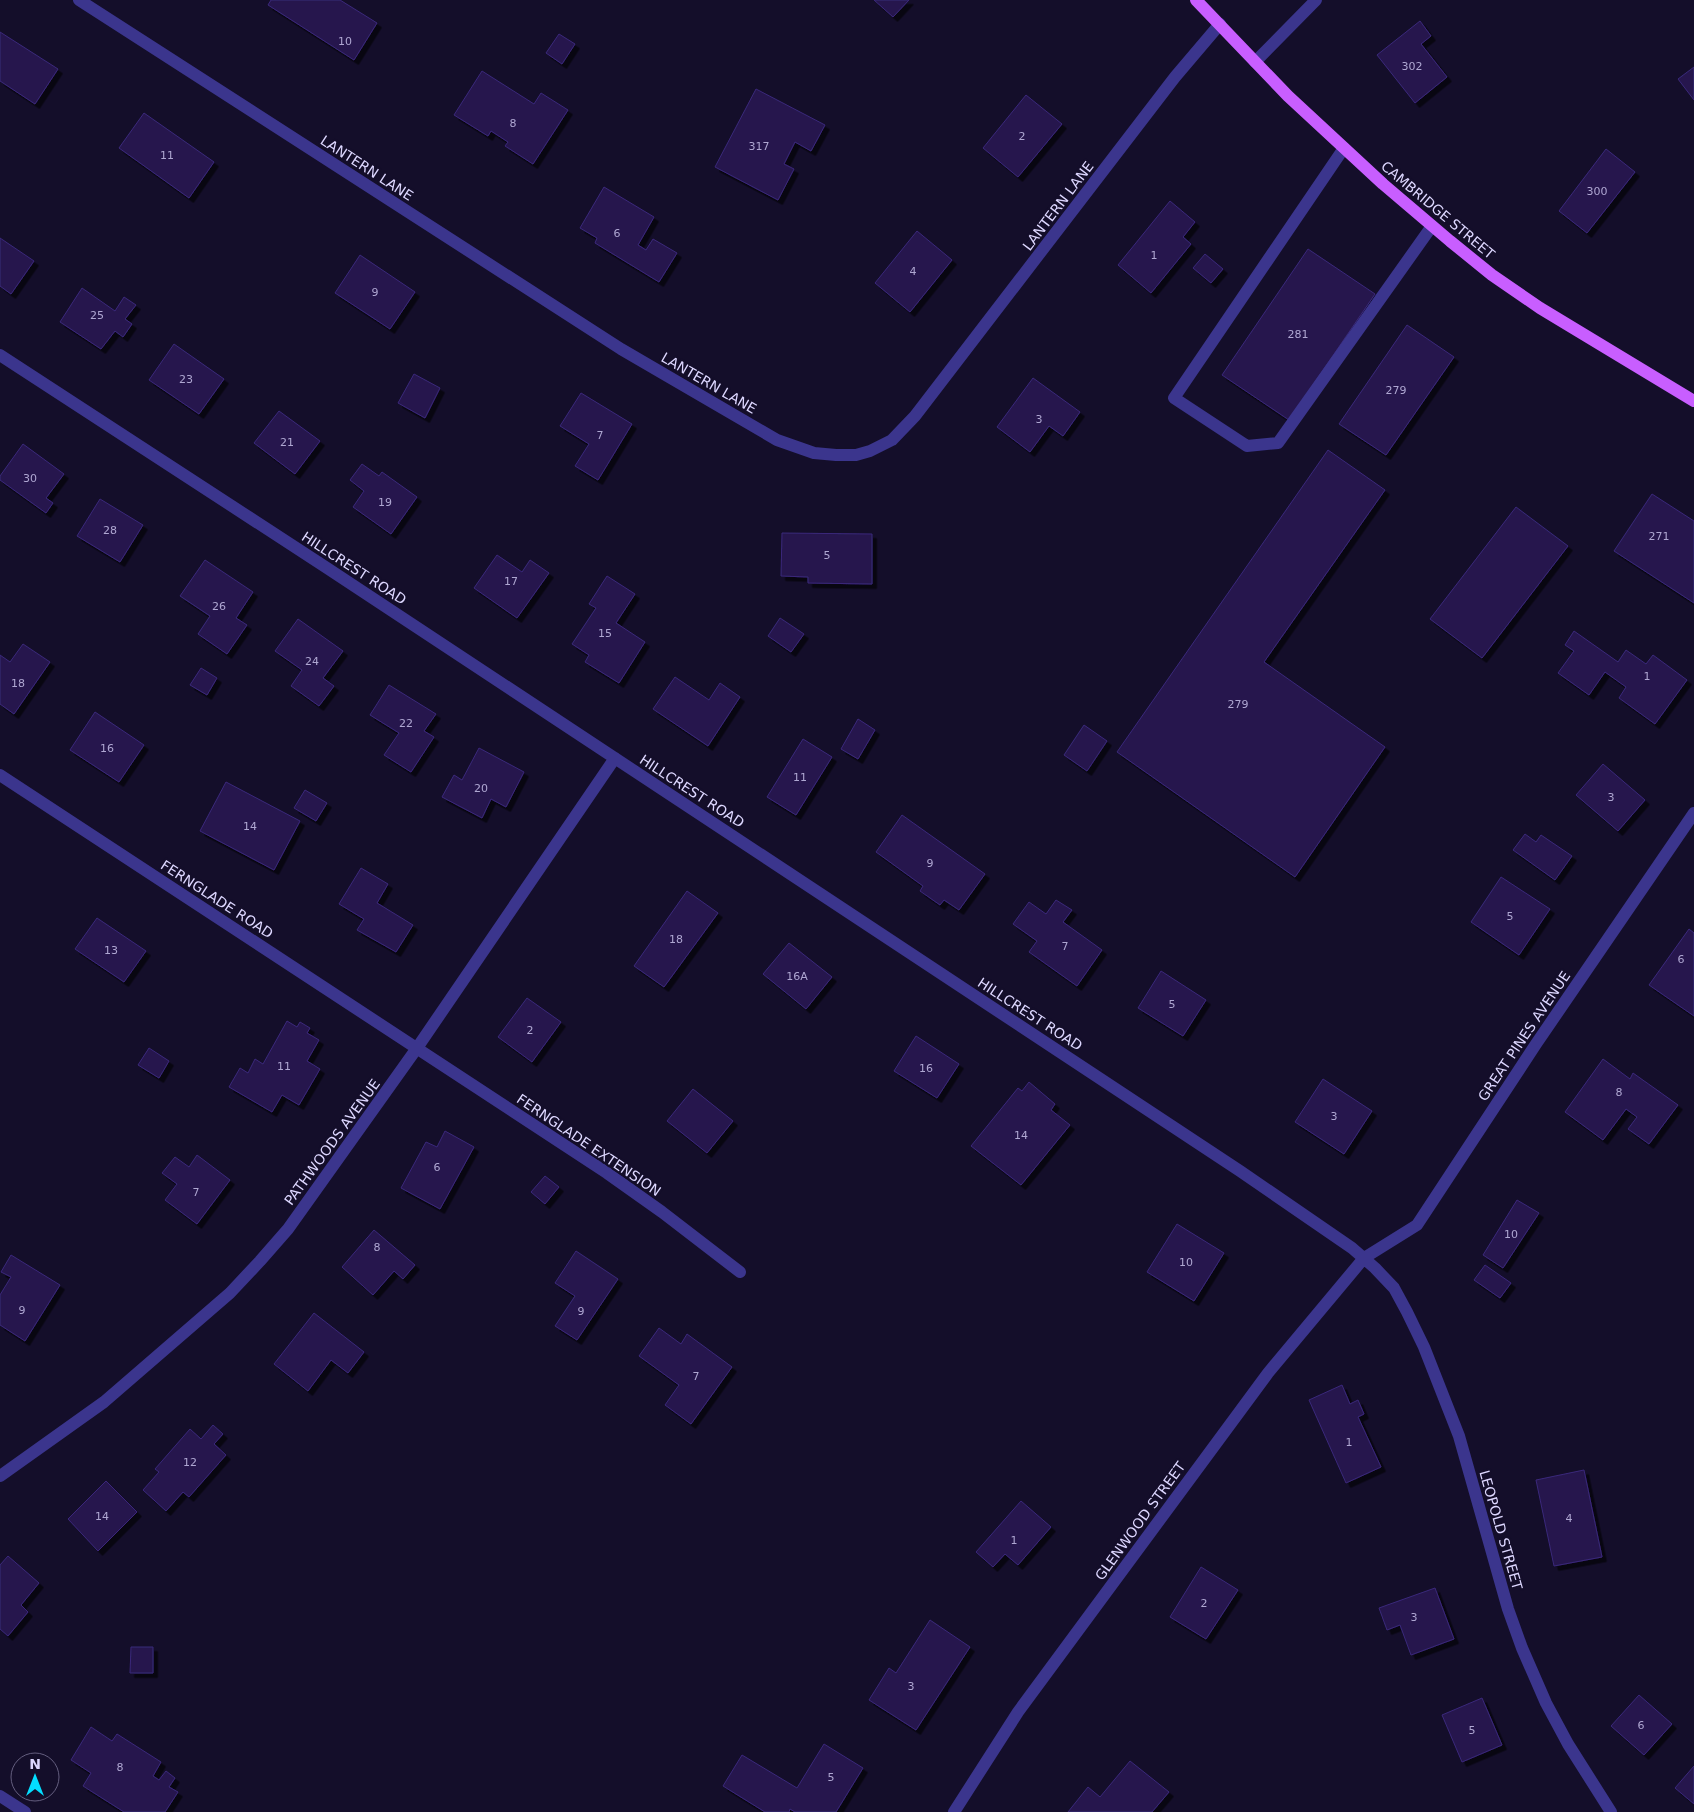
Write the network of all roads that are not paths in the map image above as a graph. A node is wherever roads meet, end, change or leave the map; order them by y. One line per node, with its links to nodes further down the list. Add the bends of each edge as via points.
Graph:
1 (79, 0): 4 (street, LANTERN LANE, via 621,350 778,440 814,453 836,455 856,455 878,447 892,440 915,416 1175,77)
2 (1196, 0): 4 (main road, CAMBRIDGE STREET)
3 (1316, 0): 5 (street)
4 (1220, 24): 5 (main road, CAMBRIDGE STREET)
5 (1255, 62): 6 (main road, CAMBRIDGE STREET)
6 (1344, 148): 7 (main road, CAMBRIDGE STREET); 7 (street, via 1174,398 1247,446 1278,443)
7 (1432, 226): 9 (main road, CAMBRIDGE STREET, via 1492,275 1540,308)
8 (0, 355): 10 (street, HILLCREST ROAD)
9 (1694, 401)
10 (615, 758): 13 (street, PATHWOODS AVENUE); 14 (street, HILLCREST ROAD, via 1240,1171)
11 (0, 775): 13 (street, FERNGLADE ROAD)
12 (1694, 813): 14 (street, GREAT PINES AVENUE, via 1417,1225)
13 (417, 1048): 15 (street, FERNGLADE EXTENSION, via 636,1193); 16 (street, PATHWOODS AVENUE, via 288,1229 230,1293 104,1402)
14 (1364, 1258): 19 (street, GLENWOOD STREET, via 1262,1381 1018,1712); 20 (street, LEOPOLD STREET, via 1394,1288 1424,1347 1459,1436 1508,1610 1522,1648 1568,1744)
15 (740, 1272)
16 (0, 1476)
17 (0, 1796): 18 (street)
18 (24, 1812)
19 (954, 1812)
20 (1611, 1812)

